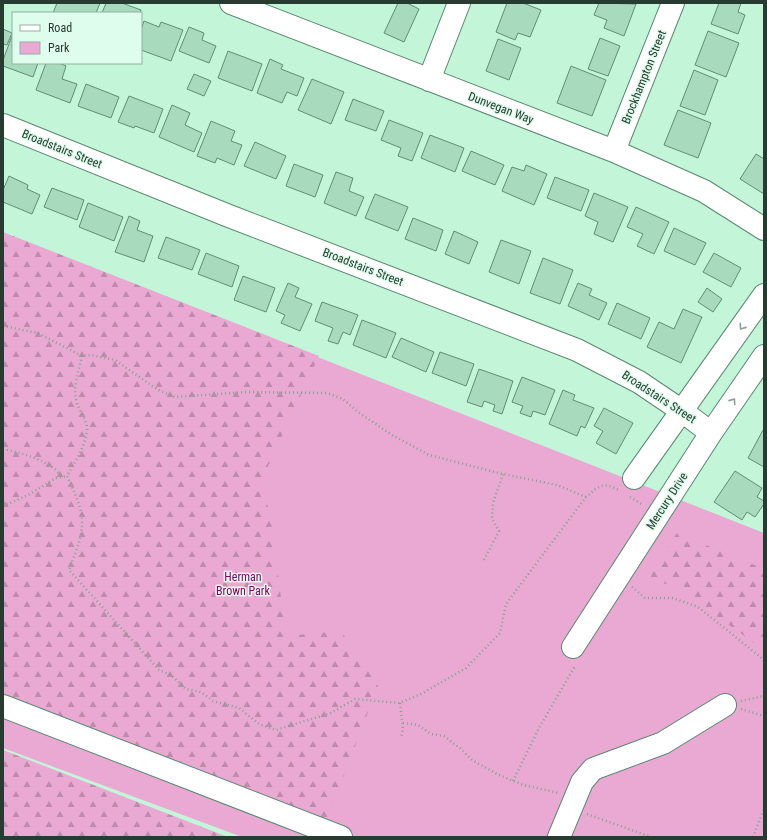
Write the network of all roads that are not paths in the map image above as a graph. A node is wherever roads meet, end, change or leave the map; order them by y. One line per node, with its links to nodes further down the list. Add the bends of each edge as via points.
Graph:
1 (673, 3): 6 (street, Brockhampton Street)
2 (455, 4): 4 (street)
3 (241, 5): 4 (street, Dunvegan Way)
4 (429, 80): 6 (street, Dunvegan Way)
5 (3, 125): 10 (street, Broadstairs Street, via 237,219 577,350 639,382)
6 (614, 151): 7 (street, Dunvegan Way, via 704,191)
7 (764, 229)
8 (764, 295): 10 (street, one-way to 10)
9 (764, 356): 11 (street, Mercury Drive, one-way to 9)
10 (682, 411): 11 (street, Broadstairs Street); 12 (street)
11 (711, 433): 13 (street, Mercury Drive, via 619,576)
12 (628, 489)
13 (575, 654)
14 (725, 705): 17 (street, via 663,743 593,769 582,782)
15 (3, 706): 16 (street)
16 (341, 837)
17 (559, 837)

